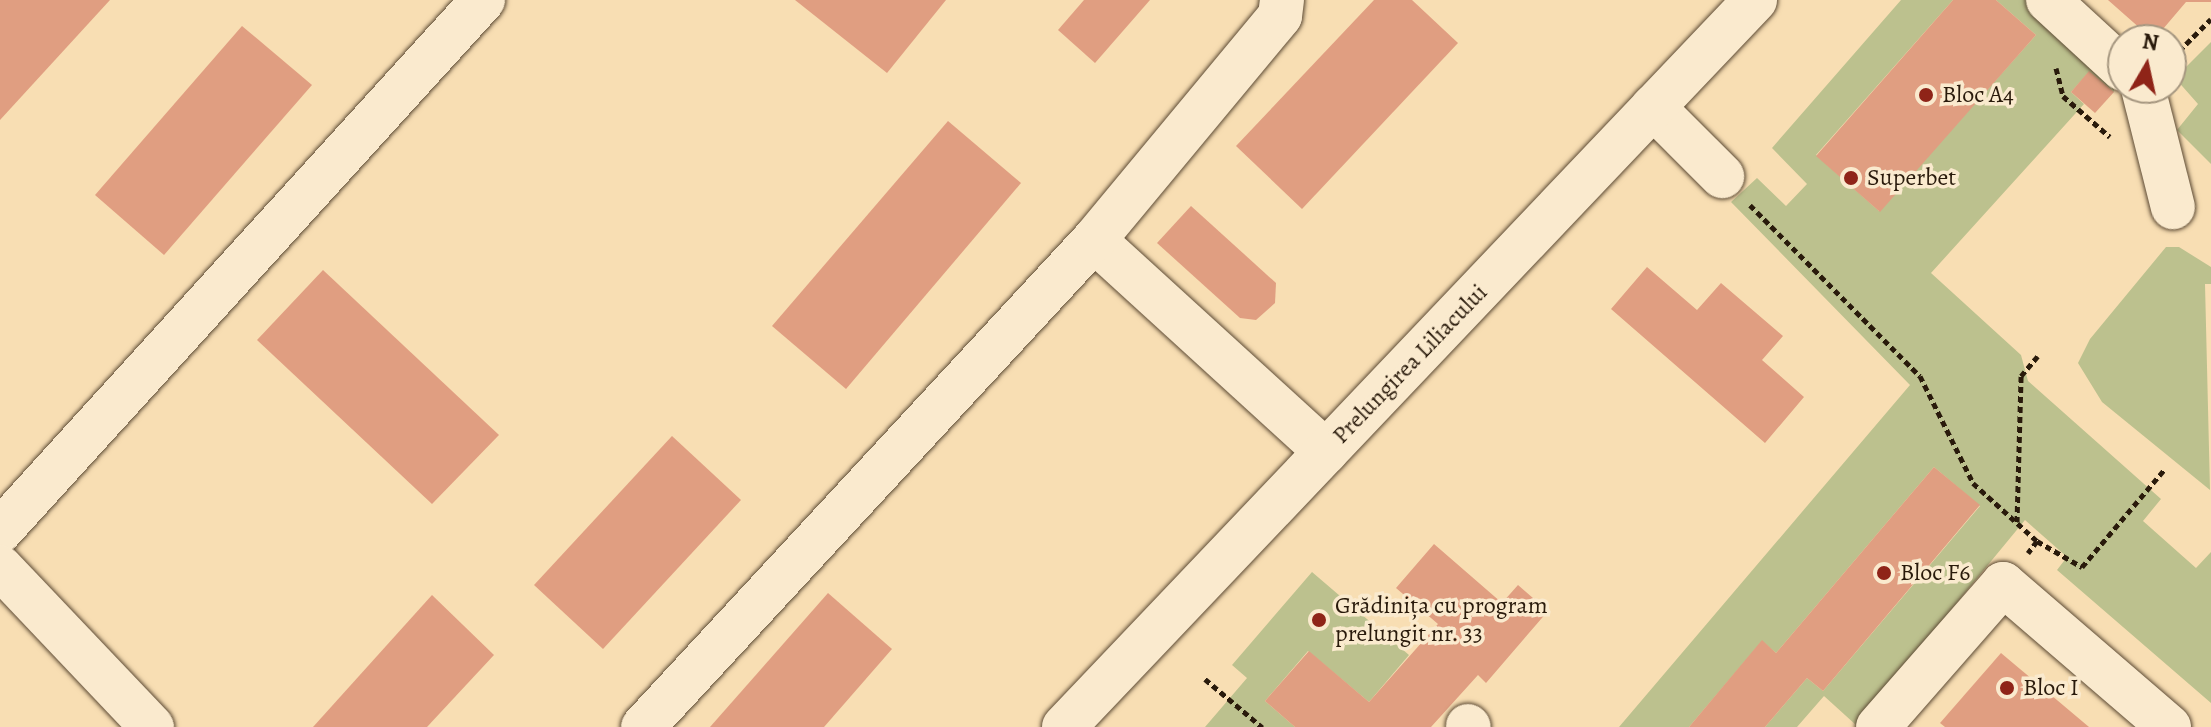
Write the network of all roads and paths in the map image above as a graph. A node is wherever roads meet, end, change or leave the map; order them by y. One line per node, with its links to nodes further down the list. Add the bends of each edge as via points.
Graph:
1 (483, 0): 17 (street)
2 (1282, 0): 12 (street, via 1280,16)
3 (1755, 0): 9 (street, Prelungirea Liliacului)
4 (2048, 0): 7 (street)
5 (2211, 19): 6 (path)
6 (2187, 43)
7 (2107, 54)
8 (2147, 104): 11 (street)
9 (1653, 107): 10 (street); 14 (street, Prelungirea Liliacului)
10 (1722, 176): 16 (path, via 1920,376 1973,483)
11 (2173, 207)
12 (1094, 240): 14 (street); 23 (street)
13 (2038, 356): 16 (path, via 2021,376)
14 (1326, 452): 24 (street, Prelungirea Liliacului)
15 (2164, 470): 18 (path, via 2082,567)
16 (2017, 523): 18 (path)
17 (0, 531)
18 (2037, 541): 20 (path)
19 (0, 567): 22 (street)
20 (2003, 584): 26 (street); 27 (street)
21 (1205, 679): 25 (path)
22 (152, 727)
23 (643, 727)
24 (1064, 727)
25 (1262, 727)
26 (1878, 727)
27 (2169, 727)

